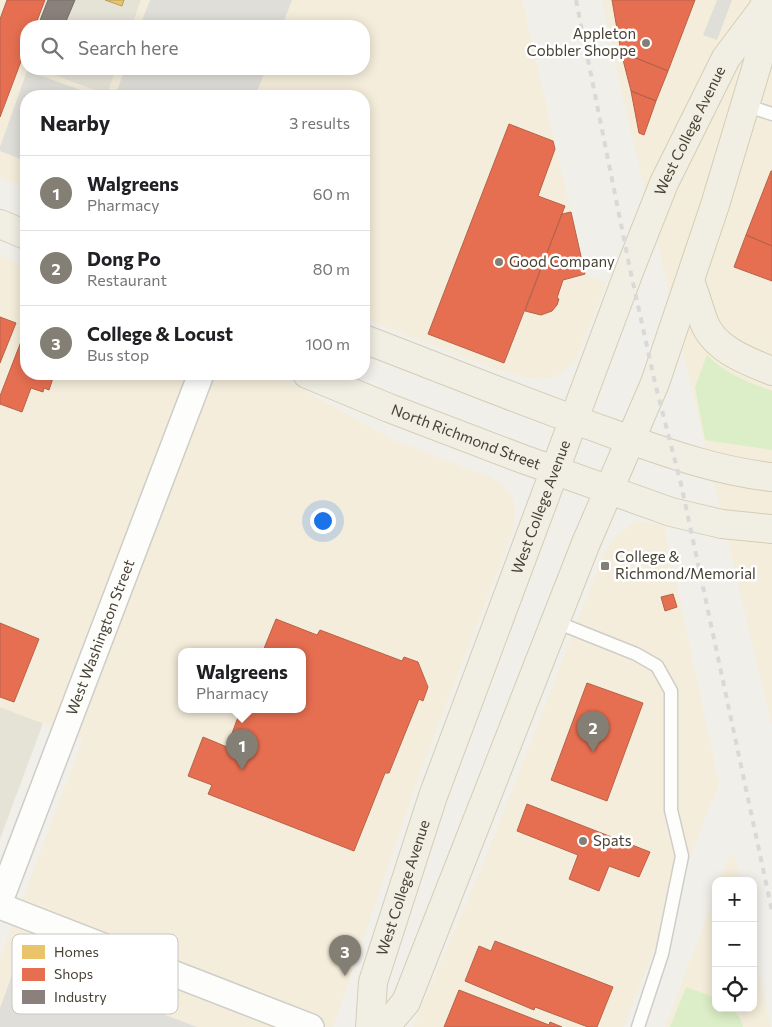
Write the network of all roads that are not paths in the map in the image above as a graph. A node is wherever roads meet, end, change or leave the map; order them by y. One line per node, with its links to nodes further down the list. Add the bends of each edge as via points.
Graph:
1 (765, 4): 2 (main road, West College Avenue, via 758,62); 11 (main road, West College Avenue, via 726,58 664,183)
2 (745, 105): 3 (lane); 6 (main road, West College Avenue)
3 (772, 114)
4 (0, 224): 5 (main road)
5 (20, 232)
6 (690, 281): 8 (main road, via 710,333 738,356); 12 (main road, West College Avenue, via 655,383)
7 (370, 341): 11 (main road)
8 (772, 371)
9 (199, 380): 18 (street, West Washington Street)
10 (321, 380): 13 (main road, North Richmond Street)
11 (575, 420): 12 (main road); 13 (main road, West College Avenue)
12 (630, 440): 14 (main road, via 717,468); 15 (main road, West College Avenue)
13 (556, 472): 15 (main road, North Richmond Street); 23 (main road, West College Avenue, via 433,796 373,982)
14 (772, 477)
15 (609, 491): 16 (main road, North Richmond Street, via 686,516 722,524); 17 (main road, West College Avenue)
16 (772, 529)
17 (556, 622): 24 (main road, West College Avenue, via 406,1002); 25 (lane, via 636,654 657,666 671,691 671,810 682,856 662,954)
18 (0, 900)
19 (0, 906): 20 (street)
20 (72, 934)
21 (178, 975): 22 (street)
22 (311, 1027)
23 (370, 1027)
24 (385, 1027)
25 (638, 1027)

